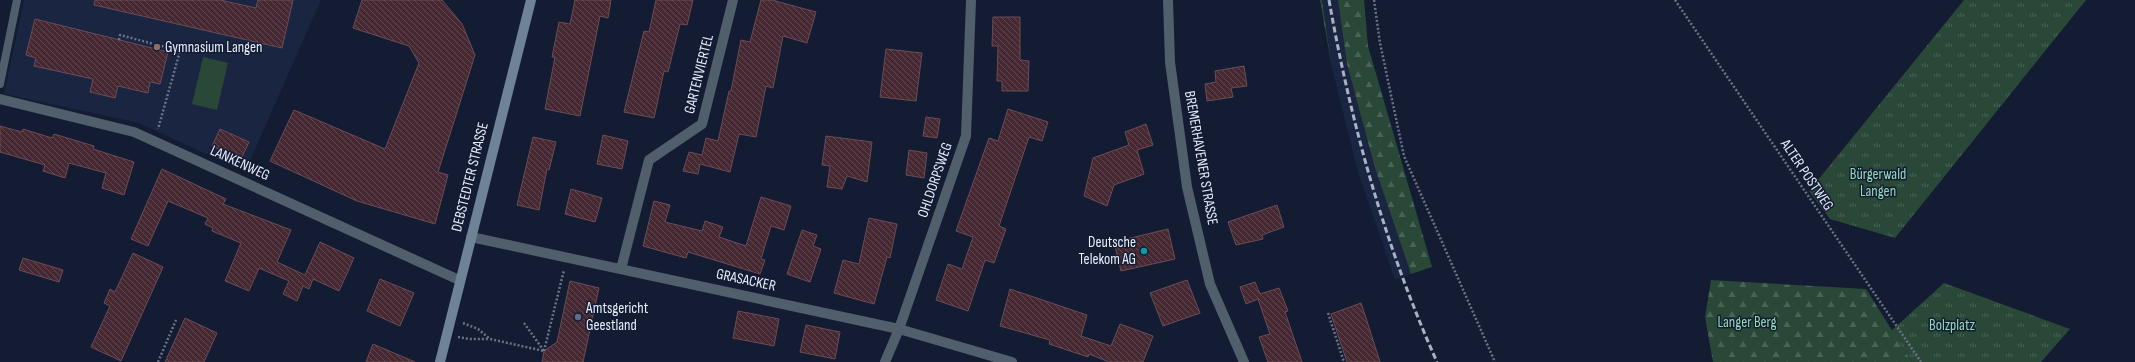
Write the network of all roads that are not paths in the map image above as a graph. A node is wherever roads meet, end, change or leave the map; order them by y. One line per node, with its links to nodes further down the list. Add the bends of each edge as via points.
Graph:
1 (17, 0): 6 (lane)
2 (531, 0): 8 (main road, DEBSTEDTER STRASSE)
3 (733, 0): 9 (street, GARTENVIERTEL, via 702,124 649,160)
4 (971, 0): 11 (street, OHLDORPSWEG, via 966,136)
5 (1168, 0): 15 (street, BREMERHAVENER STRASSE, via 1170,62 1187,188 1210,284)
6 (0, 84)
7 (0, 98): 10 (street, LANKENWEG, via 134,132)
8 (471, 237): 9 (street, GRASACKER); 10 (main road, DEBSTEDTER STRASSE)
9 (620, 268): 11 (street, GRASACKER)
10 (459, 280): 12 (main road, DEBSTEDTER STRASSE)
11 (899, 329): 13 (street, OHLDORPSWEG); 14 (street, GRASACKER)
12 (440, 362)
13 (885, 362)
14 (1012, 362)
15 (1244, 362)

